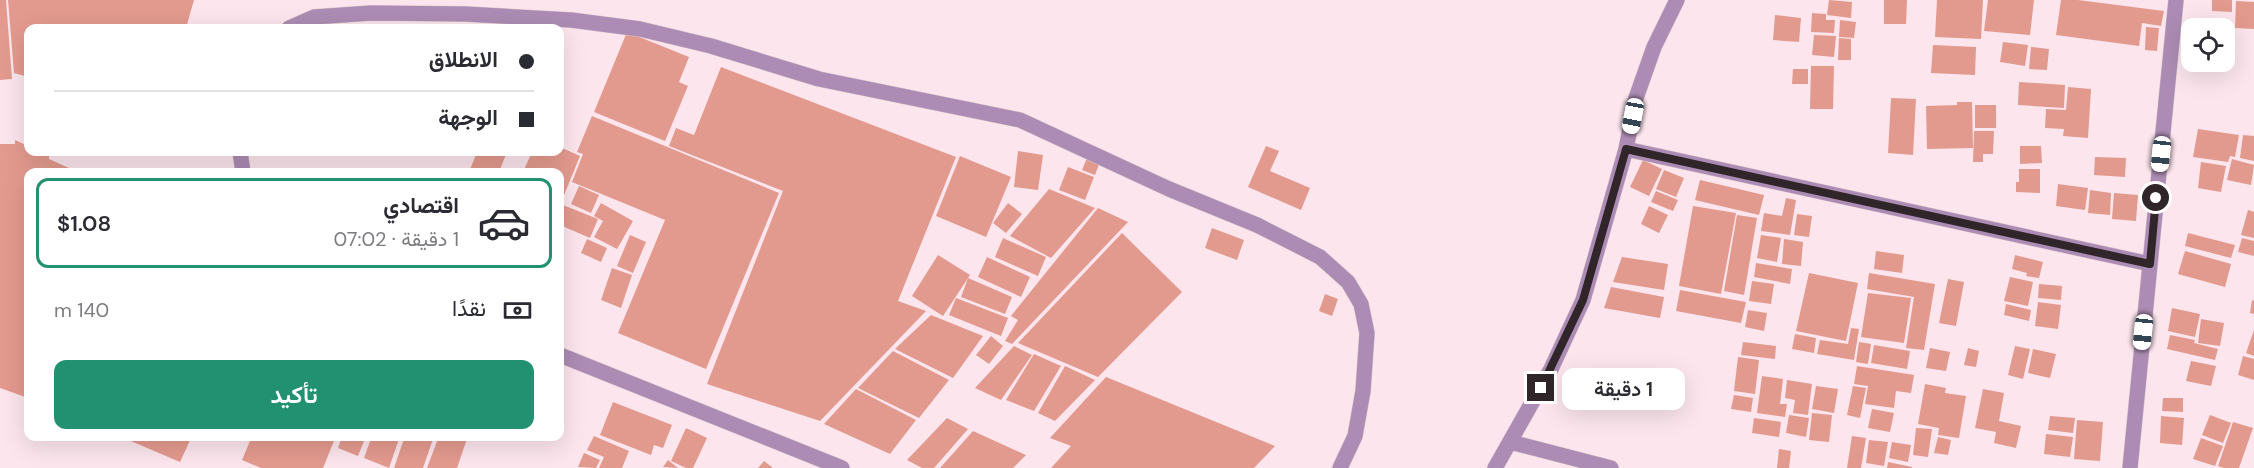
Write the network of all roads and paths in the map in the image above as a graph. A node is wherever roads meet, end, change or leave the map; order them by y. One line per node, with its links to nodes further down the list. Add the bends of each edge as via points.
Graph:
1 (1677, 0): 4 (street, via 1643,78)
2 (2176, 0): 5 (street)
3 (298, 24): 9 (street, via 314,16 332,14 466,14 571,20 640,29 819,79 1020,120 1320,256 1348,282 1361,304 1367,333 1355,436)
4 (1626, 149): 5 (street); 7 (street, via 1583,300 1551,369)
5 (2150, 264): 12 (street)
6 (564, 357): 8 (street)
7 (1510, 442): 10 (street); 11 (street)
8 (842, 468)
9 (1340, 468)
10 (1495, 468)
11 (1611, 468)
12 (2130, 468)

